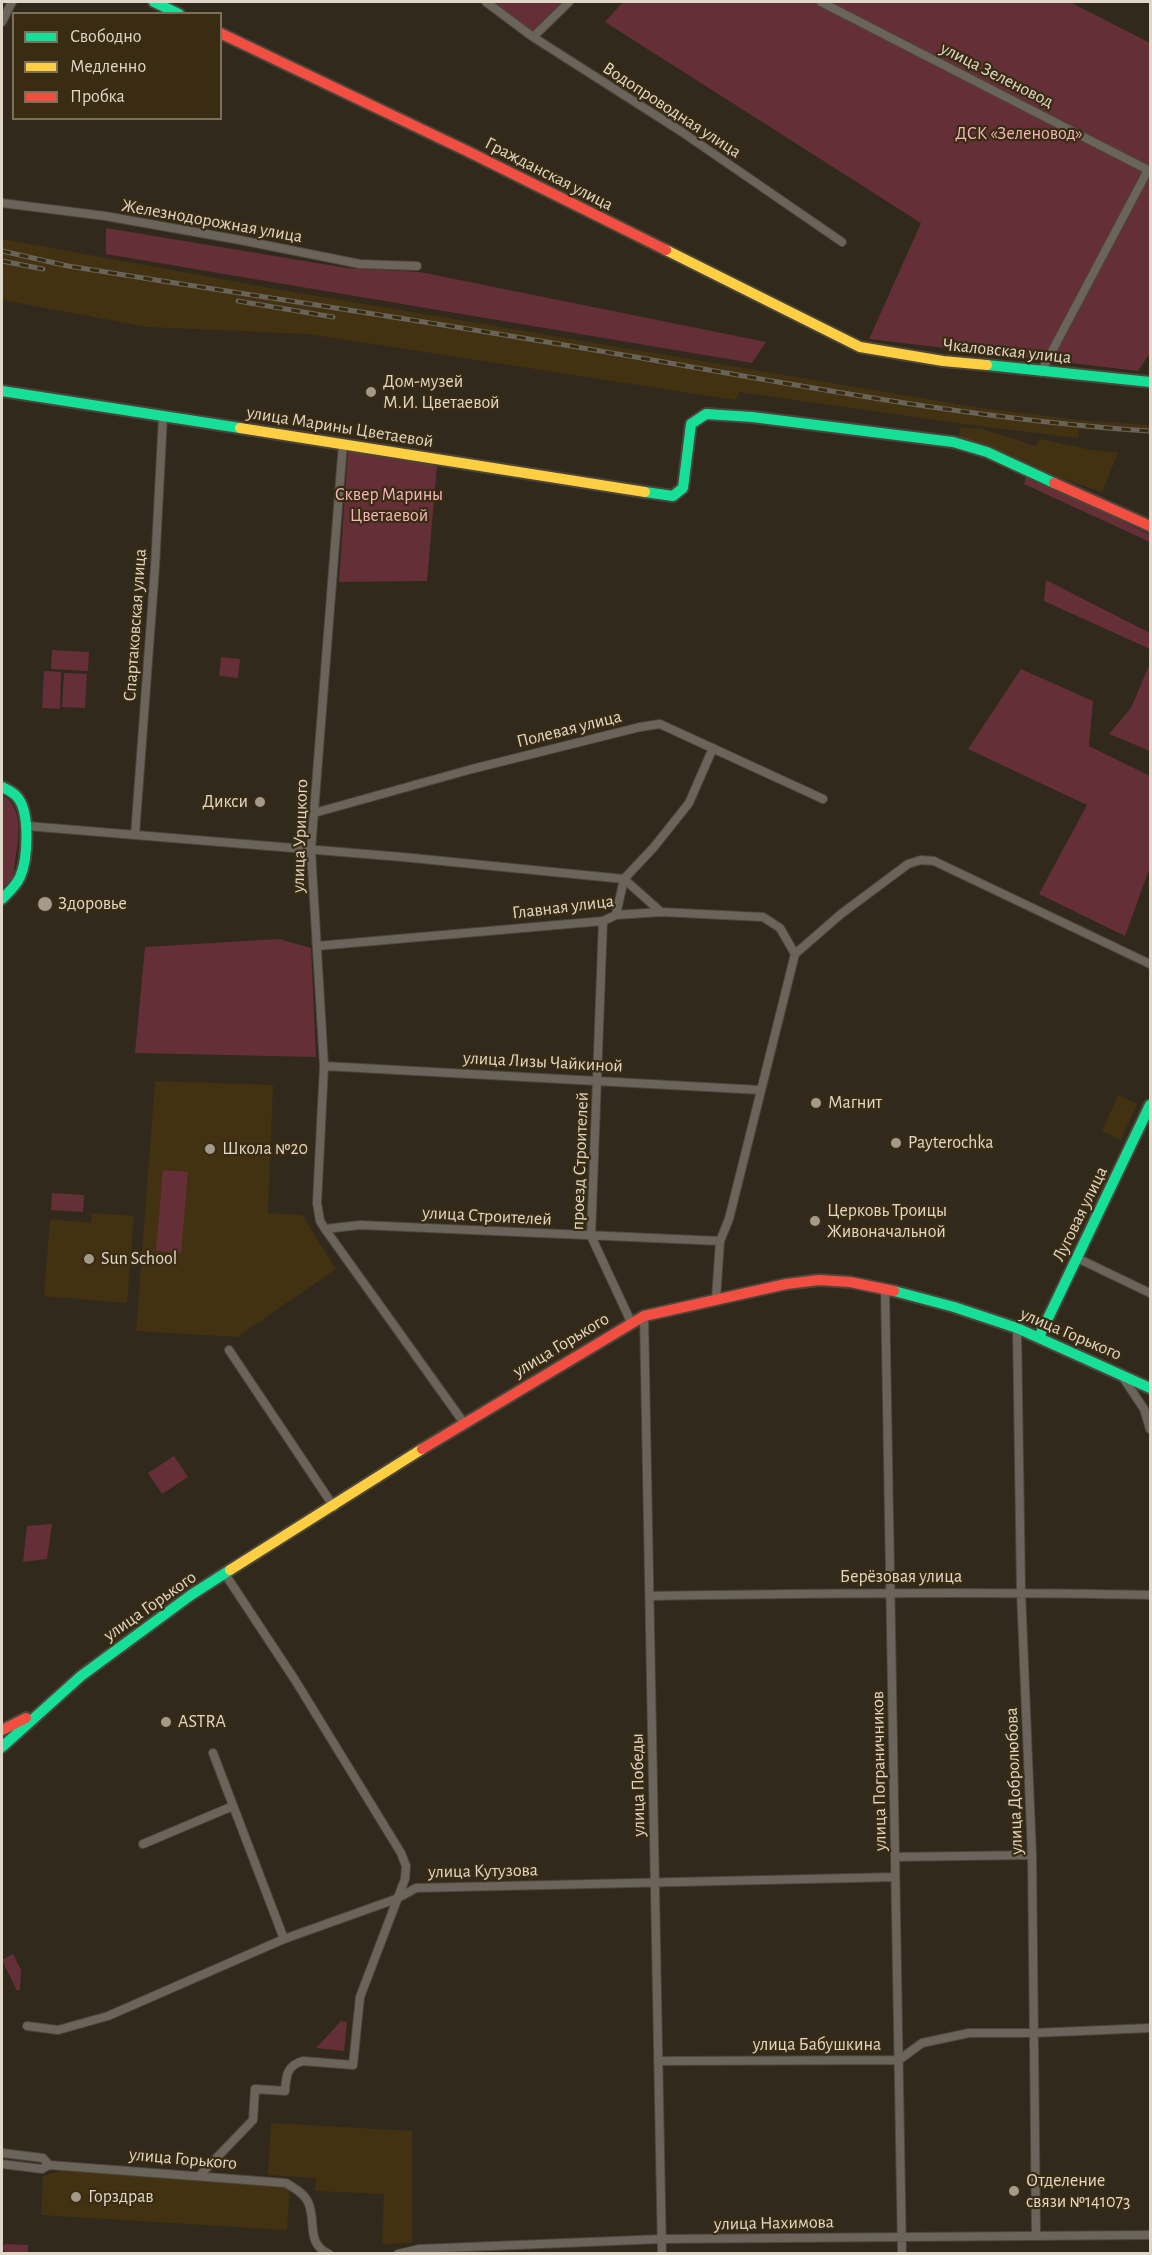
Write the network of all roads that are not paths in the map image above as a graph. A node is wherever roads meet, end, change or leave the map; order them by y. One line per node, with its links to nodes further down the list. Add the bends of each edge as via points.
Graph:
1 (12, 2): 7 (street)
2 (154, 2): 6 (street)
3 (486, 2): 9 (street, Водопроводная улица)
4 (569, 2): 9 (street)
5 (822, 2): 14 (street, улица Зеленовод, via 1148,170)
6 (175, 12)
7 (2, 22)
8 (222, 34): 13 (street, Гражданская улица)
9 (532, 37): 11 (street, Водопроводная улица, via 682,132)
10 (2, 203): 12 (street, Железнодорожная улица, via 105,216 360,264)
11 (842, 242)
12 (417, 266)
13 (860, 347): 14 (street, Чкаловская улица)
14 (1041, 372): 15 (street, Чкаловская улица)
15 (1150, 382)
16 (2, 391): 17 (street, улица Марины Цветаевой)
17 (163, 416): 18 (street, улица Марины Цветаевой); 25 (street, Спартаковская улица)
18 (343, 443): 19 (street, улица Марины Цветаевой, via 673,496 683,488 691,424 706,414 752,417 987,452); 23 (street, улица Урицкого)
19 (1150, 526)
20 (713, 748): 22 (street, Полевая улица); 23 (street, Полевая улица, via 660,724 640,727); 27 (street, via 689,803)
21 (2, 787): 24 (street, via 19,798)
22 (823, 799)
23 (314, 813): 26 (street, улица Урицкого)
24 (27, 826): 25 (street); 28 (street, via 21,877)
25 (135, 835): 26 (street)
26 (311, 850): 27 (street); 32 (street, улица Урицкого)
27 (624, 879): 29 (street); 30 (street)
28 (3, 896)
29 (661, 912): 30 (street, Главная улица); 33 (street, Главная улица, via 763,917 780,928)
30 (616, 915): 31 (street, Главная улица)
31 (603, 921): 32 (street, Главная улица); 36 (street, проезд Строителей)
32 (317, 946): 35 (street, улица Урицкого)
33 (795, 954): 34 (street, via 860,899 908,864 921,860 934,861); 37 (street)
34 (1150, 964)
35 (324, 1066): 36 (street, улица Лизы Чайкиной); 39 (street, улица Урицкого, via 317,1203)
36 (597, 1080): 37 (street, улица Лизы Чайкиной); 40 (street, проезд Строителей)
37 (760, 1090): 41 (street)
38 (1150, 1106): 42 (street, Луговая улица)
39 (325, 1229): 40 (street, улица Строителей, via 360,1225); 53 (street, улица Урицкого)
40 (591, 1236): 41 (street, улица Строителей); 47 (street, проезд Строителей)
41 (720, 1242): 45 (street)
42 (1077, 1258): 44 (street); 49 (street, Луговая улица)
43 (885, 1288): 45 (street, улица Горького, via 819,1280); 48 (street, улица Горького); 57 (street, улица Пограничников)
44 (1150, 1293)
45 (716, 1299): 46 (street, улица Горького)
46 (644, 1316): 47 (street, улица Горького); 60 (street, улица Победы)
47 (631, 1322): 53 (street, улица Горького)
48 (1017, 1328): 49 (street, улица Горького); 58 (street, улица Добролюбова)
49 (1039, 1337): 51 (street, улица Горького)
50 (229, 1350): 55 (street)
51 (1120, 1373): 52 (street, улица Горького); 54 (street, via 1144,1409)
52 (1150, 1388)
53 (464, 1424): 55 (street, улица Горького)
54 (1150, 1429)
55 (333, 1507): 56 (street, улица Горького)
56 (225, 1574): 61 (street, улица Горького, via 121,1646); 71 (street, via 401,1853 405,1879)
57 (891, 1592): 58 (street, Берёзовая улица); 60 (street, Берёзовая улица); 68 (street, улица Пограничников)
58 (1021, 1592): 59 (street, Берёзовая улица); 67 (street, улица Добролюбова)
59 (1150, 1595)
60 (651, 1596): 70 (street, улица Победы)
61 (56, 1698): 62 (street); 63 (street)
62 (2, 1730)
63 (2, 1747)
64 (213, 1753): 65 (street)
65 (233, 1806): 66 (street); 72 (street)
66 (143, 1844)
67 (1032, 1855): 68 (street); 75 (street, улица Добролюбова)
68 (895, 1857): 69 (street, улица Пограничников)
69 (895, 1877): 70 (street, улица Кутузова); 76 (street, улица Пограничников)
70 (654, 1882): 71 (street, улица Кутузова, via 416,1888); 77 (street, улица Победы)
71 (396, 1899): 72 (street, улица Кутузова); 81 (street, via 360,1997 353,2066 303,2061 286,2075 285,2091 255,2089 253,2120)
72 (284, 1940): 73 (street, улица Кутузова, via 108,2016 58,2030)
73 (27, 2026)
74 (1150, 2028): 75 (street, улица Бабушкина)
75 (1034, 2033): 76 (street, улица Бабушкина, via 949,2036 922,2043); 82 (street, улица Добролюбова)
76 (898, 2060): 77 (street, улица Бабушкина); 84 (street, улица Пограничников)
77 (658, 2061): 85 (street, улица Победы)
78 (2, 2154): 80 (street, улица Горького, via 43,2158)
79 (2, 2164): 80 (street, улица Горького, via 42,2169)
80 (49, 2165): 81 (street, улица Горького)
81 (199, 2176): 86 (street, улица Горького, via 286,2183 308,2201 315,2240 320,2250)
82 (1036, 2234): 83 (street, улица Нахимова); 84 (street, улица Нахимова)
83 (1150, 2235)
84 (902, 2236): 85 (street, улица Нахимова); 89 (street, улица Пограничников)
85 (662, 2239): 87 (street, улица Нахимова); 88 (street, улица Победы)
86 (329, 2253)
87 (398, 2253)
88 (662, 2253)
89 (902, 2253)

